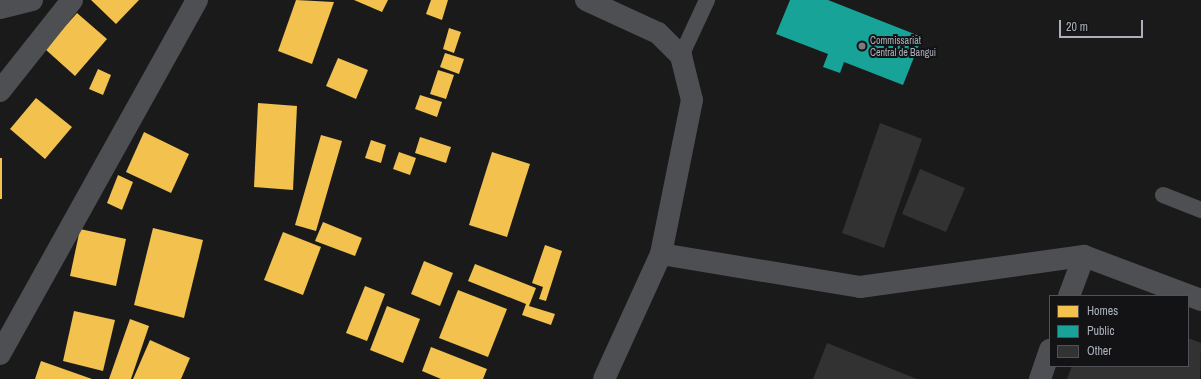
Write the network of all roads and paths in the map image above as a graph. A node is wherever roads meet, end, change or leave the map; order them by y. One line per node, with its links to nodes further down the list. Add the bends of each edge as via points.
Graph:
1 (32, 0): 6 (street)
2 (72, 0): 8 (street)
3 (197, 0): 18 (street)
4 (586, 0): 7 (street, via 658,33)
5 (707, 0): 7 (lane)
6 (0, 8)
7 (681, 56): 11 (street, via 692,100)
8 (0, 91)
9 (1164, 195): 10 (lane)
10 (1201, 210)
11 (660, 254): 12 (street, via 860,287); 19 (street)
12 (1084, 256): 13 (street); 14 (street)
13 (1070, 295)
14 (1188, 295)
15 (1189, 295): 16 (street)
16 (1201, 300)
17 (1049, 353): 20 (street)
18 (0, 354)
19 (604, 379)
20 (1040, 379)

